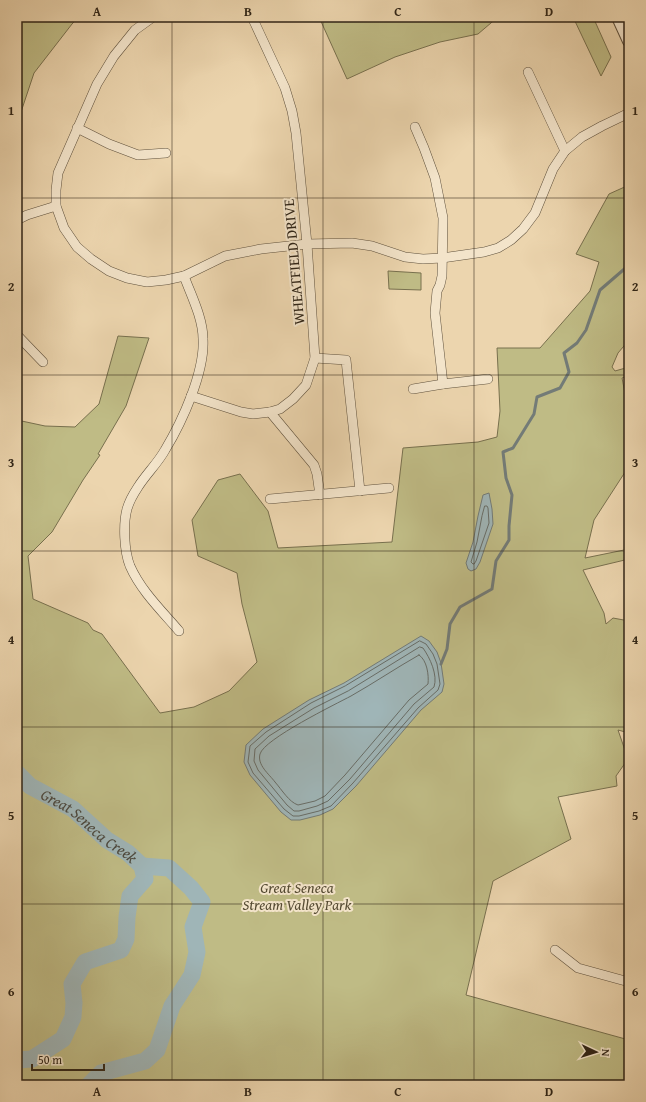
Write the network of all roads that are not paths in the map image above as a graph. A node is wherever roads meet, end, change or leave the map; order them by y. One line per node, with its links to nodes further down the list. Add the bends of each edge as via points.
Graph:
1 (153, 17): 8 (street, via 135,30 114,56 97,84)
2 (252, 17): 13 (street, WHEATFIELD DRIVE, via 285,88 292,111)
3 (618, 17): 4 (street)
4 (629, 41)
5 (528, 72): 9 (street)
6 (629, 113): 9 (street, via 582,137)
7 (415, 127): 14 (street, via 435,178 443,218)
8 (77, 128): 10 (street, via 138,155); 11 (street, via 58,174)
9 (565, 151): 14 (street, via 554,169 535,213 523,229 498,248)
10 (166, 152)
11 (56, 206): 12 (street); 15 (street, via 64,228 77,247 109,271 147,282)
12 (17, 220)
13 (307, 244): 14 (street, via 352,243 372,246 405,257); 15 (street, via 225,256); 17 (street, WHEATFIELD DRIVE)
14 (442, 258): 20 (street, via 442,276 437,291 435,313)
15 (184, 276): 22 (street, via 198,312 203,338 203,358)
16 (17, 335): 18 (street)
17 (315, 358): 23 (street, WHEATFIELD DRIVE, via 306,385 280,409); 25 (street, via 346,360)
18 (42, 362)
19 (488, 379): 20 (street)
20 (443, 384): 21 (street)
21 (412, 389)
22 (191, 396): 23 (street, WHEATFIELD DRIVE, via 241,412); 28 (street, via 165,451 138,487 127,508 125,530 126,550 139,583)
23 (270, 412): 26 (street, via 314,465)
24 (389, 488): 25 (street)
25 (360, 491): 26 (street)
26 (320, 495): 27 (street)
27 (270, 500)
28 (179, 631)
29 (555, 950): 30 (street, via 578,968)
30 (629, 982)

